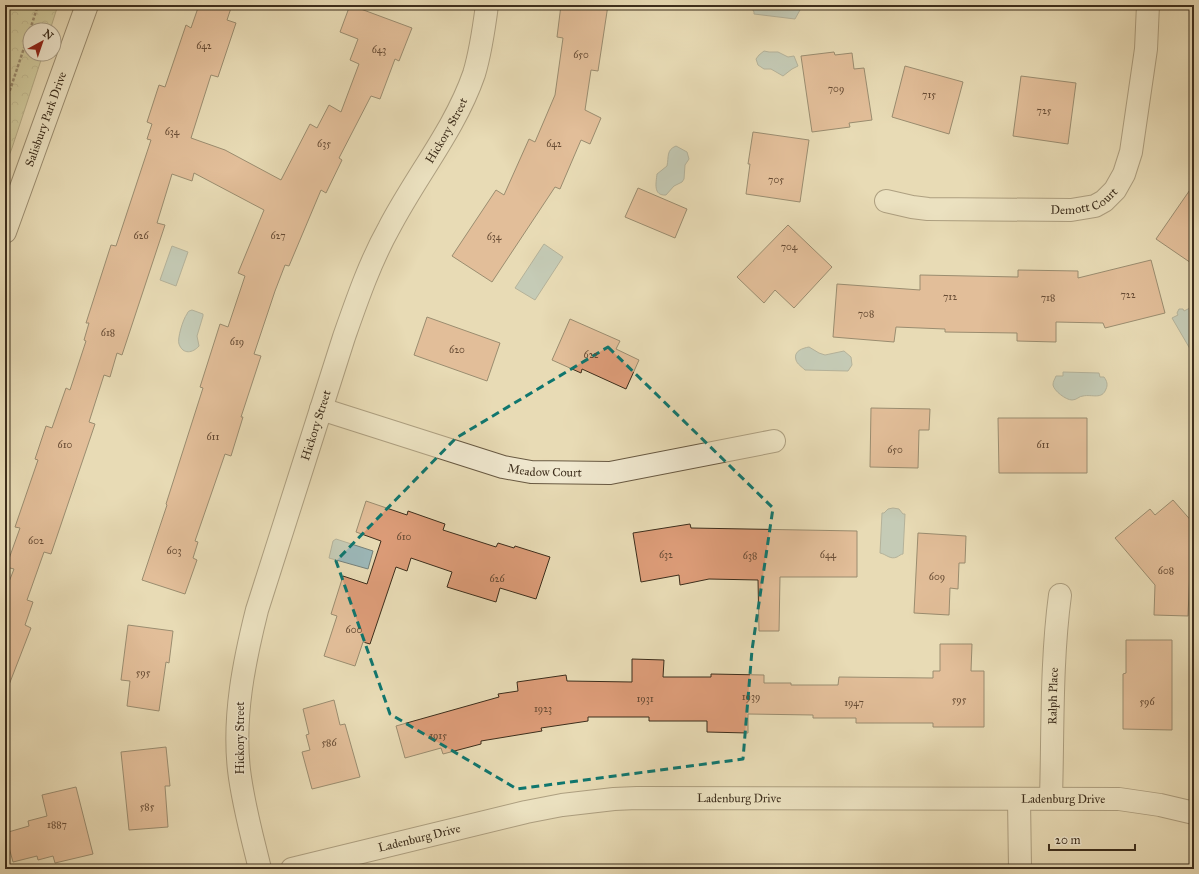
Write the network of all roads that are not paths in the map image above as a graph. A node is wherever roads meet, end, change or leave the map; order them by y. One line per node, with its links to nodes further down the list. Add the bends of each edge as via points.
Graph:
1 (87, 5): 5 (street, Salisbury Park Drive)
2 (487, 5): 6 (street, Hickory Street, via 480,51 465,97 450,128 409,191 381,242 358,296)
3 (1148, 5): 4 (street, Demott Court, via 1146,49 1131,152 1124,174 1115,190 1104,201 1094,206 1071,210 928,209)
4 (886, 201)
5 (5, 232)
6 (321, 409): 7 (street, Meadow Court, via 504,467 531,472 610,473); 12 (street, Hickory Street, via 257,610 240,687 239,768)
7 (774, 441)
8 (1060, 595): 9 (street, Ralph Place, via 1056,624)
9 (1052, 798): 10 (street, Ladenburg Drive); 11 (street, Ladenburg Drive, via 1119,799)
10 (1019, 799): 13 (street, Ladenburg Drive, via 614,799 526,812); 14 (street)
11 (1194, 813)
12 (260, 869)
13 (292, 869)
14 (1020, 869)

